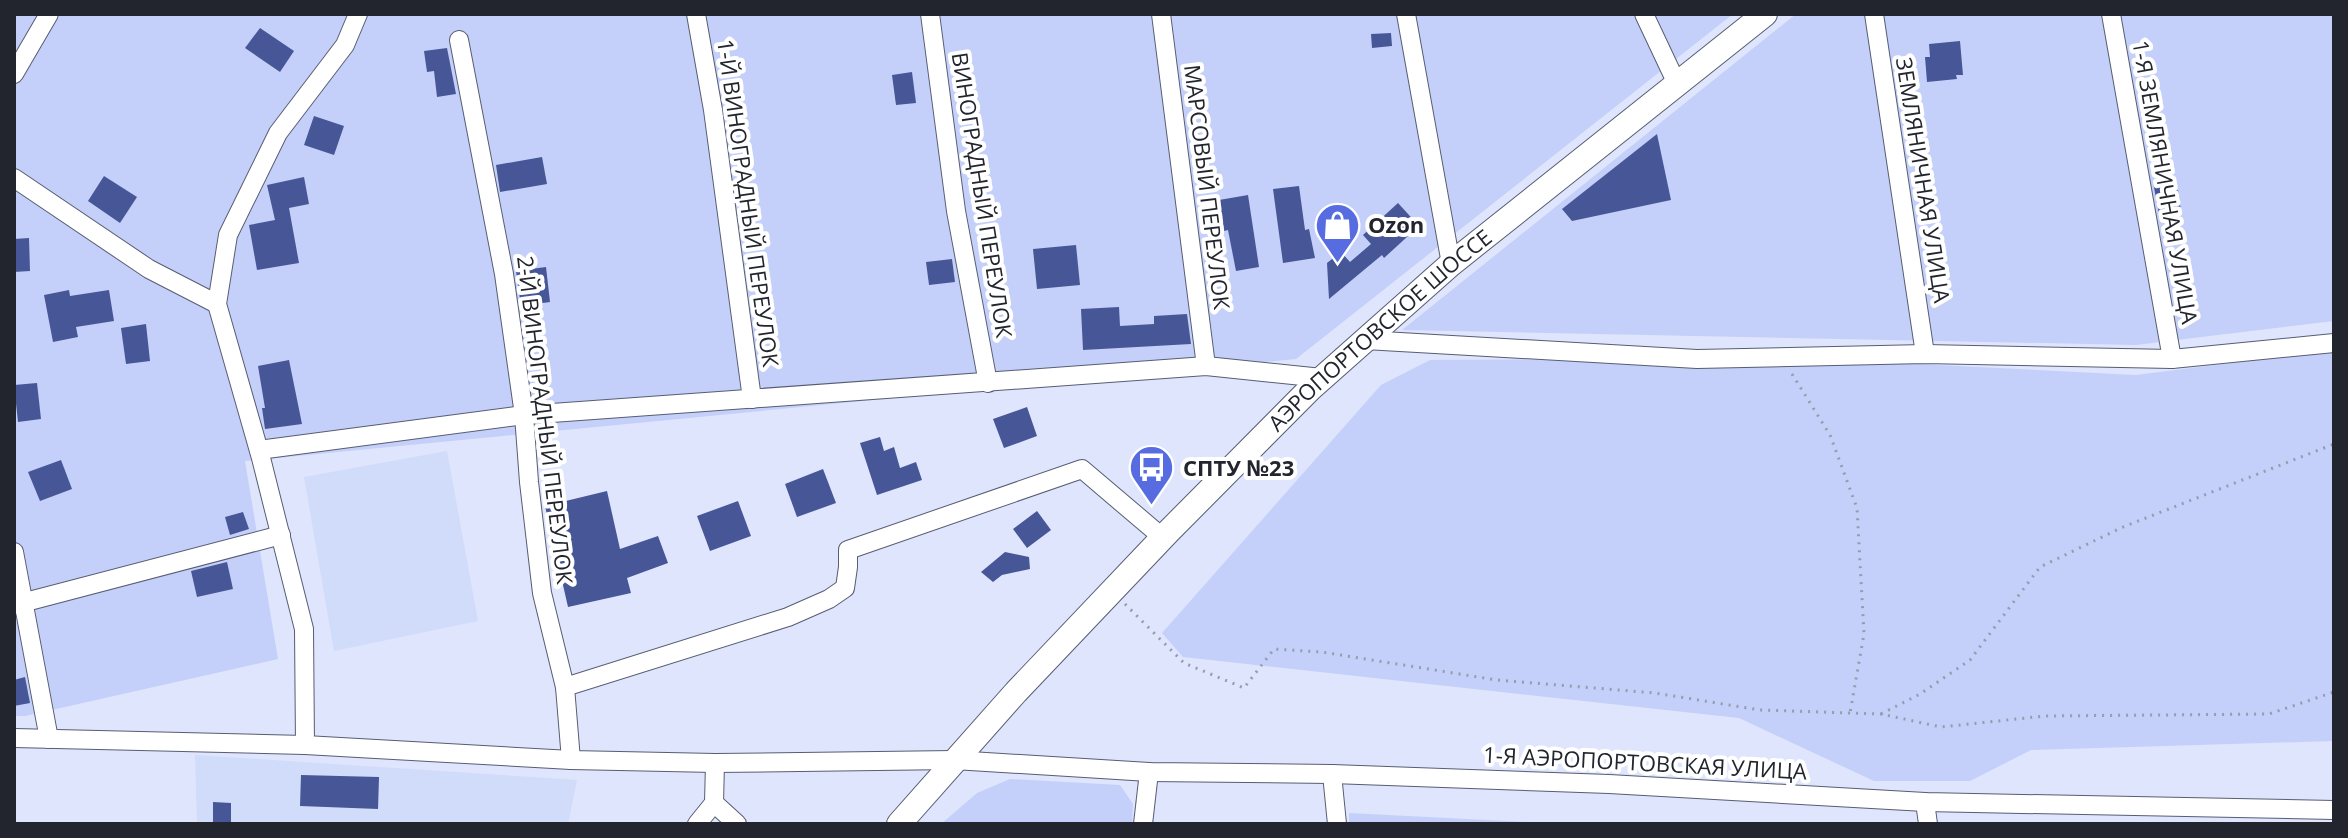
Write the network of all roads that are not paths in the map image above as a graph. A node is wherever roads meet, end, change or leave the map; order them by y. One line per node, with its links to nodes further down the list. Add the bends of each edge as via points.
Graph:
1 (49, 14): 12 (street)
2 (358, 14): 16 (street, via 345,45 278,133 228,235)
3 (696, 14): 24 (street, 1-Й ВИНОГРАДНЫЙ ПЕРЕУЛОК)
4 (930, 14): 23 (street, ВИНОГРАДНЫЙ ПЕРЕУЛОК, via 956,211)
5 (1161, 14): 21 (street, МАРСОВЫЙ ПЕРЕУЛОК)
6 (1406, 14): 15 (street)
7 (1644, 14): 13 (street)
8 (1765, 14): 13 (main road, АЭРОПОРТОВСКОЕ ШОССЕ)
9 (1874, 14): 19 (street, ЗЕМЛЯНИЧНАЯ УЛИЦА)
10 (2111, 14): 20 (street, 1-Я ЗЕМЛЯНИЧНАЯ УЛИЦА)
11 (459, 40): 25 (street, 2-Й ВИНОГРАДНЫЙ ПЕРЕУЛОК, via 504,274)
12 (14, 74)
13 (1677, 84): 15 (main road, АЭРОПОРТОВСКОЕ ШОССЕ)
14 (14, 178): 16 (street, via 149,269)
15 (1451, 264): 17 (main road, АЭРОПОРТОВСКОЕ ШОССЕ)
16 (217, 304): 26 (street)
17 (1365, 340): 19 (street, via 1697,359); 22 (main road, АЭРОПОРТОВСКОЕ ШОССЕ)
18 (2334, 343): 20 (street)
19 (1925, 354): 20 (street)
20 (2172, 359)
21 (1206, 366): 22 (street); 23 (street)
22 (1322, 378): 28 (main road, АЭРОПОРТОВСКОЕ ШОССЕ)
23 (988, 383): 24 (street)
24 (752, 399): 25 (street)
25 (524, 415): 26 (street); 31 (street, 2-Й ВИНОГРАДНЫЙ ПЕРЕУЛОК, via 542,593)
26 (259, 450): 27 (street)
27 (281, 535): 30 (street); 34 (street, via 304,629)
28 (1162, 537): 31 (street, via 1082,469 848,550 845,588 788,617); 36 (main road, АЭРОПОРТОВСКОЕ ШОССЕ)
29 (14, 552): 30 (street)
30 (18, 604): 33 (street)
31 (565, 687): 35 (street, 2-Й ВИНОГРАДНЫЙ ПЕРЕУЛОК)
32 (14, 738): 33 (street, 1-Я АЭРОПОРТОВСКАЯ УЛИЦА)
33 (49, 739): 34 (street, 1-Я АЭРОПОРТОВСКАЯ УЛИЦА)
34 (305, 745): 35 (street, 1-Я АЭРОПОРТОВСКАЯ УЛИЦА)
35 (571, 760): 37 (street, 1-Я АЭРОПОРТОВСКАЯ УЛИЦА)
36 (954, 760): 37 (street, 1-Я АЭРОПОРТОВСКАЯ УЛИЦА); 38 (street, 1-Я АЭРОПОРТОВСКАЯ УЛИЦА); 45 (main road, АЭРОПОРТОВСКОЕ ШОССЕ)
37 (715, 763): 41 (street)
38 (1149, 772): 39 (street, 1-Я АЭРОПОРТОВСКАЯ УЛИЦА); 46 (street)
39 (1332, 774): 40 (street, 1-Я АЭРОПОРТОВСКАЯ УЛИЦА); 47 (street)
40 (1925, 802): 42 (street, 1-Я АЭРОПОРТОВСКАЯ УЛИЦА); 48 (street)
41 (714, 803): 43 (street); 44 (street)
42 (2334, 810)
43 (697, 824)
44 (737, 824)
45 (899, 824)
46 (1143, 824)
47 (1337, 824)
48 (1928, 824)

